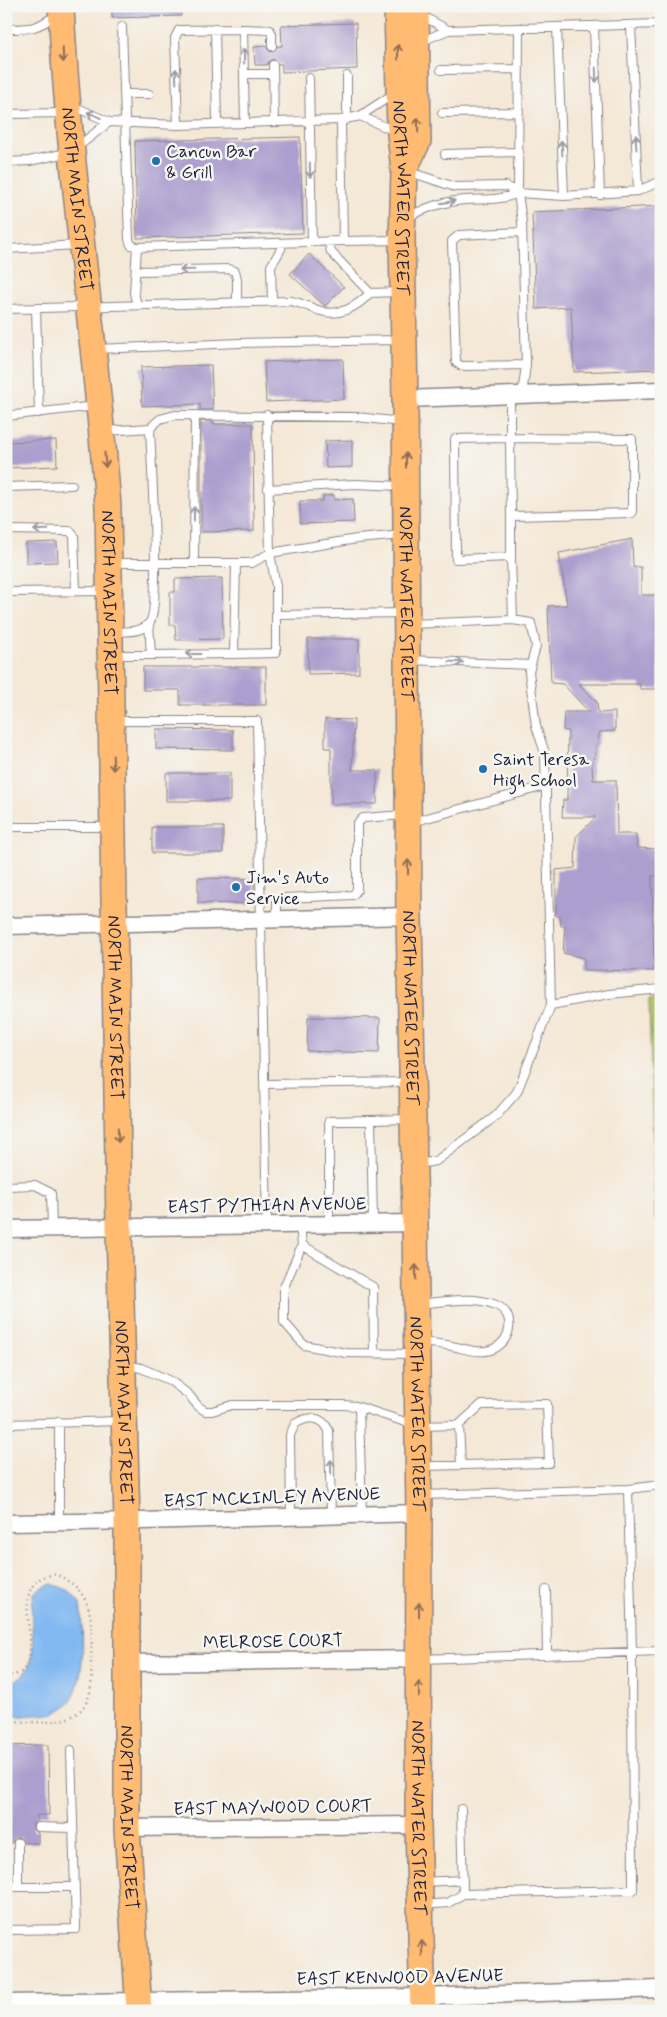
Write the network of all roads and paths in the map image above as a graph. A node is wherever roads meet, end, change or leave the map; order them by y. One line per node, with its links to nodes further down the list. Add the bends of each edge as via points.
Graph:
1 (410, 8): 12 (lane); 13 (main road); 22 (main road, NORTH WATER STREET, one-way to 1)
2 (61, 9): 9 (lane, via 39,27); 25 (main road, NORTH MAIN STREET, one-way to 25)
3 (661, 24): 4 (lane)
4 (631, 25): 5 (lane); 45 (lane, one-way to 4)
5 (594, 26): 7 (lane); 47 (lane, one-way to 47)
6 (122, 27): 23 (lane)
7 (557, 27): 8 (lane); 48 (lane, one-way to 7)
8 (519, 28): 12 (lane); 16 (lane)
9 (6, 29)
10 (215, 29): 11 (lane); 35 (lane); 37 (lane, one-way to 10, via 176,33 179,30)
11 (243, 29): 14 (lane, via 270,30); 18 (lane, one-way to 11)
12 (448, 30): 13 (lane)
13 (417, 44): 43 (main road, one-way to 13, via 418,141)
14 (272, 46)
15 (273, 65): 19 (lane)
16 (519, 69): 17 (lane); 26 (lane)
17 (441, 70)
18 (244, 74): 19 (lane); 36 (lane)
19 (273, 74): 33 (lane)
20 (347, 76): 30 (lane)
21 (309, 78): 31 (lane)
22 (399, 91): 29 (lane); 38 (main road, NORTH WATER STREET)
23 (124, 94): 24 (lane); 34 (lane)
24 (149, 94)
25 (67, 108): 28 (lane); 32 (lane, one-way to 25); 39 (main road, NORTH MAIN STREET)
26 (519, 112): 27 (lane); 40 (lane)
27 (442, 113)
28 (6, 114)
29 (360, 116): 30 (lane); 38 (lane)
30 (344, 120): 31 (lane); 52 (lane)
31 (309, 121): 33 (lane); 53 (lane, one-way to 53)
32 (109, 122): 34 (lane); 39 (lane)
33 (274, 122): 36 (lane)
34 (126, 123): 37 (lane); 56 (lane, via 129,239)
35 (217, 123): 36 (lane); 37 (lane)
36 (245, 123)
37 (178, 124)
38 (400, 134): 43 (main road, NORTH WATER STREET)
39 (71, 152): 42 (lane, via 29,161); 55 (main road, NORTH MAIN STREET)
40 (519, 152): 41 (lane); 46 (lane)
41 (445, 154)
42 (6, 162)
43 (404, 170): 46 (lane, via 455,187 506,186); 49 (main road, NORTH WATER STREET)
44 (661, 181): 45 (lane)
45 (638, 191): 47 (lane)
46 (518, 193): 48 (lane); 49 (lane, one-way to 46, via 436,204 506,199); 50 (lane)
47 (600, 195): 48 (lane)
48 (564, 196)
49 (402, 230): 52 (lane); 59 (main road, NORTH WATER STREET)
50 (522, 232): 69 (lane); 69 (lane, via 458,235 452,241 456,362 461,366)
51 (328, 241): 52 (lane); 53 (lane); 60 (lane, via 330,252)
52 (343, 241)
53 (312, 242): 54 (lane)
54 (281, 243): 56 (lane); 62 (lane, via 271,266)
55 (82, 245): 57 (lane); 64 (main road, NORTH MAIN STREET)
56 (136, 247): 58 (lane)
57 (6, 249)
58 (136, 271): 61 (lane, one-way to 58, via 235,271); 63 (lane, via 134,292)
59 (403, 292): 60 (lane); 67 (main road, NORTH WATER STREET)
60 (370, 293): 62 (lane, via 363,301 341,312 322,312 291,301)
61 (237, 302): 62 (lane); 63 (lane)
62 (272, 302)
63 (137, 305): 64 (lane)
64 (90, 306): 65 (lane); 68 (main road, NORTH MAIN STREET)
65 (36, 308): 66 (lane); 74 (lane)
66 (6, 309)
67 (404, 340): 68 (lane); 73 (main road, NORTH WATER STREET)
68 (94, 349): 72 (main road, NORTH MAIN STREET)
69 (526, 366): 71 (lane)
70 (661, 390): 71 (street)
71 (516, 395): 73 (street); 80 (lane)
72 (101, 406): 74 (lane); 79 (main road, NORTH MAIN STREET)
73 (406, 411): 76 (lane, via 357,417); 82 (main road, NORTH WATER STREET, one-way to 73)
74 (39, 413): 77 (lane)
75 (195, 415): 76 (lane); 78 (lane, via 160,419); 92 (lane, one-way to 75)
76 (267, 415): 84 (lane)
77 (6, 416)
78 (150, 428): 79 (lane); 91 (lane)
79 (103, 432): 90 (main road, NORTH MAIN STREET, one-way to 90)
80 (510, 438): 85 (lane); 85 (lane, via 632,439 632,512); 89 (lane, via 455,439 456,559)
81 (72, 485): 83 (lane)
82 (406, 486): 84 (lane, via 355,484); 87 (main road, NORTH WATER STREET)
83 (6, 487)
84 (268, 489): 88 (lane)
85 (511, 516): 89 (lane)
86 (6, 530): 96 (lane, one-way to 86, via 74,536 70,531)
87 (406, 535): 88 (lane, via 357,538); 98 (main road, NORTH WATER STREET)
88 (270, 553): 93 (lane, via 252,563); 97 (lane, via 276,586)
89 (511, 557): 99 (lane)
90 (110, 563): 91 (lane); 94 (main road, NORTH MAIN STREET)
91 (155, 563): 92 (lane); 100 (lane, via 153,615)
92 (194, 563): 93 (lane)
93 (236, 563): 103 (lane)
94 (110, 591): 96 (lane); 101 (main road, NORTH MAIN STREET)
95 (6, 592): 96 (lane)
96 (76, 592)
97 (276, 615): 98 (lane); 103 (lane, via 276,653)
98 (407, 618): 99 (lane); 104 (main road, NORTH WATER STREET)
99 (513, 620): 105 (lane, via 531,623 536,646)
100 (149, 624): 101 (lane); 102 (lane)
101 (111, 644): 102 (lane); 106 (main road, NORTH MAIN STREET)
102 (151, 654): 103 (lane, one-way to 102)
103 (234, 654)
104 (407, 660): 105 (lane, one-way to 105); 108 (main road, NORTH WATER STREET)
105 (531, 665): 107 (lane, via 529,672 536,726 545,752)
106 (112, 722): 110 (main road, NORTH MAIN STREET, one-way to 110); 112 (lane, via 256,721)
107 (545, 786): 108 (lane); 116 (lane)
108 (408, 819): 111 (main road, NORTH WATER STREET, one-way to 108); 112 (lane, via 363,818 357,824 356,890 353,896 284,898 277,901)
109 (6, 827): 110 (lane)
110 (114, 827): 113 (main road, NORTH MAIN STREET)
111 (409, 916): 112 (street); 117 (main road, NORTH WATER STREET)
112 (269, 920): 113 (street); 118 (lane)
113 (115, 924): 114 (street); 129 (main road, NORTH MAIN STREET, one-way to 129)
114 (6, 926)
115 (661, 988): 116 (lane)
116 (551, 1005): 121 (lane, via 517,1092 496,1116 436,1161)
117 (412, 1082): 118 (lane); 119 (main road, NORTH WATER STREET)
118 (264, 1084): 126 (lane)
119 (413, 1119): 120 (lane); 121 (main road, NORTH WATER STREET)
120 (371, 1120): 123 (lane); 125 (lane, via 329,1120)
121 (414, 1164): 124 (main road, NORTH WATER STREET)
122 (6, 1186): 128 (lane, via 36,1185 51,1193)
123 (373, 1223): 124 (street, EAST PYTHIAN AVENUE); 125 (street, EAST PYTHIAN AVENUE)
124 (415, 1223): 132 (main road, NORTH WATER STREET, one-way to 124)
125 (329, 1224): 127 (street, EAST PYTHIAN AVENUE)
126 (268, 1225): 127 (street, EAST PYTHIAN AVENUE); 129 (street, EAST PYTHIAN AVENUE)
127 (300, 1225): 131 (lane)
128 (52, 1228): 129 (street, EAST PYTHIAN AVENUE); 130 (street, EAST PYTHIAN AVENUE)
129 (120, 1228): 135 (main road, NORTH MAIN STREET)
130 (6, 1229)
131 (302, 1245): 134 (lane, via 373,1287); 134 (lane, via 284,1287 284,1322 304,1345 346,1353)
132 (416, 1304): 133 (main road, NORTH WATER STREET); 133 (lane, via 462,1300 487,1302 505,1310 509,1324 504,1343 487,1351 451,1345)
133 (417, 1348): 134 (lane); 143 (main road, NORTH WATER STREET)
134 (374, 1353)
135 (123, 1364): 136 (lane, via 169,1380 205,1411 232,1405); 139 (main road, NORTH MAIN STREET)
136 (309, 1404): 137 (lane, via 343,1404); 138 (lane)
137 (359, 1408): 143 (lane); 149 (lane)
138 (309, 1418): 150 (lane, one-way to 138, via 329,1431 323,1421); 151 (lane, via 295,1424 290,1435)
139 (124, 1421): 140 (lane); 152 (main road, NORTH MAIN STREET)
140 (59, 1422): 141 (lane); 153 (lane)
141 (6, 1424)
142 (459, 1425): 143 (lane); 144 (lane); 144 (lane, via 481,1405 547,1404 549,1463)
143 (418, 1426): 145 (main road, NORTH WATER STREET)
144 (460, 1465): 145 (lane)
145 (418, 1466): 148 (main road, NORTH WATER STREET)
146 (661, 1486): 147 (lane)
147 (628, 1489): 148 (lane); 157 (lane)
148 (419, 1504): 149 (street, EAST MCKINLEY AVENUE); 159 (main road, NORTH WATER STREET, one-way to 148)
149 (362, 1514): 150 (street, EAST MCKINLEY AVENUE)
150 (332, 1515): 151 (street, EAST MCKINLEY AVENUE)
151 (291, 1516): 152 (street, EAST MCKINLEY AVENUE)
152 (127, 1521): 153 (street, EAST MCKINLEY AVENUE); 160 (main road, NORTH MAIN STREET)
153 (59, 1522): 154 (street, EAST MCKINLEY AVENUE)
154 (6, 1523)
155 (546, 1590): 158 (lane)
156 (661, 1651): 157 (lane)
157 (632, 1652): 158 (lane); 175 (lane, via 633,1890)
158 (547, 1655): 159 (lane)
159 (419, 1659): 160 (street, MELROSE COURT); 165 (main road, NORTH WATER STREET, one-way to 159)
160 (128, 1663): 168 (main road, NORTH MAIN STREET)
161 (6, 1676): 162 (path, via 20,1672 27,1663 28,1596 36,1584 54,1575 78,1587 91,1618 92,1682 85,1704 74,1715 59,1721)
162 (6, 1721)
163 (71, 1750): 167 (lane)
164 (461, 1809): 170 (lane)
165 (418, 1825): 168 (street, EAST MAYWOOD COURT); 174 (main road, NORTH WATER STREET)
166 (38, 1827): 167 (lane)
167 (73, 1828): 172 (lane)
168 (127, 1828): 180 (main road, NORTH MAIN STREET)
169 (18, 1843): 171 (lane)
170 (463, 1880): 174 (lane); 175 (lane)
171 (18, 1887): 172 (lane); 173 (lane)
172 (74, 1887): 176 (lane, via 76,1929)
173 (6, 1888)
174 (420, 1893): 175 (lane, via 448,1903); 179 (main road, NORTH WATER STREET, one-way to 174)
175 (463, 1894)
176 (6, 1930)
177 (661, 1989): 179 (street, EAST KENWOOD AVENUE)
178 (6, 2003): 180 (street, EAST KENWOOD AVENUE)
179 (423, 2004): 180 (street, EAST KENWOOD AVENUE)
180 (139, 2006)

